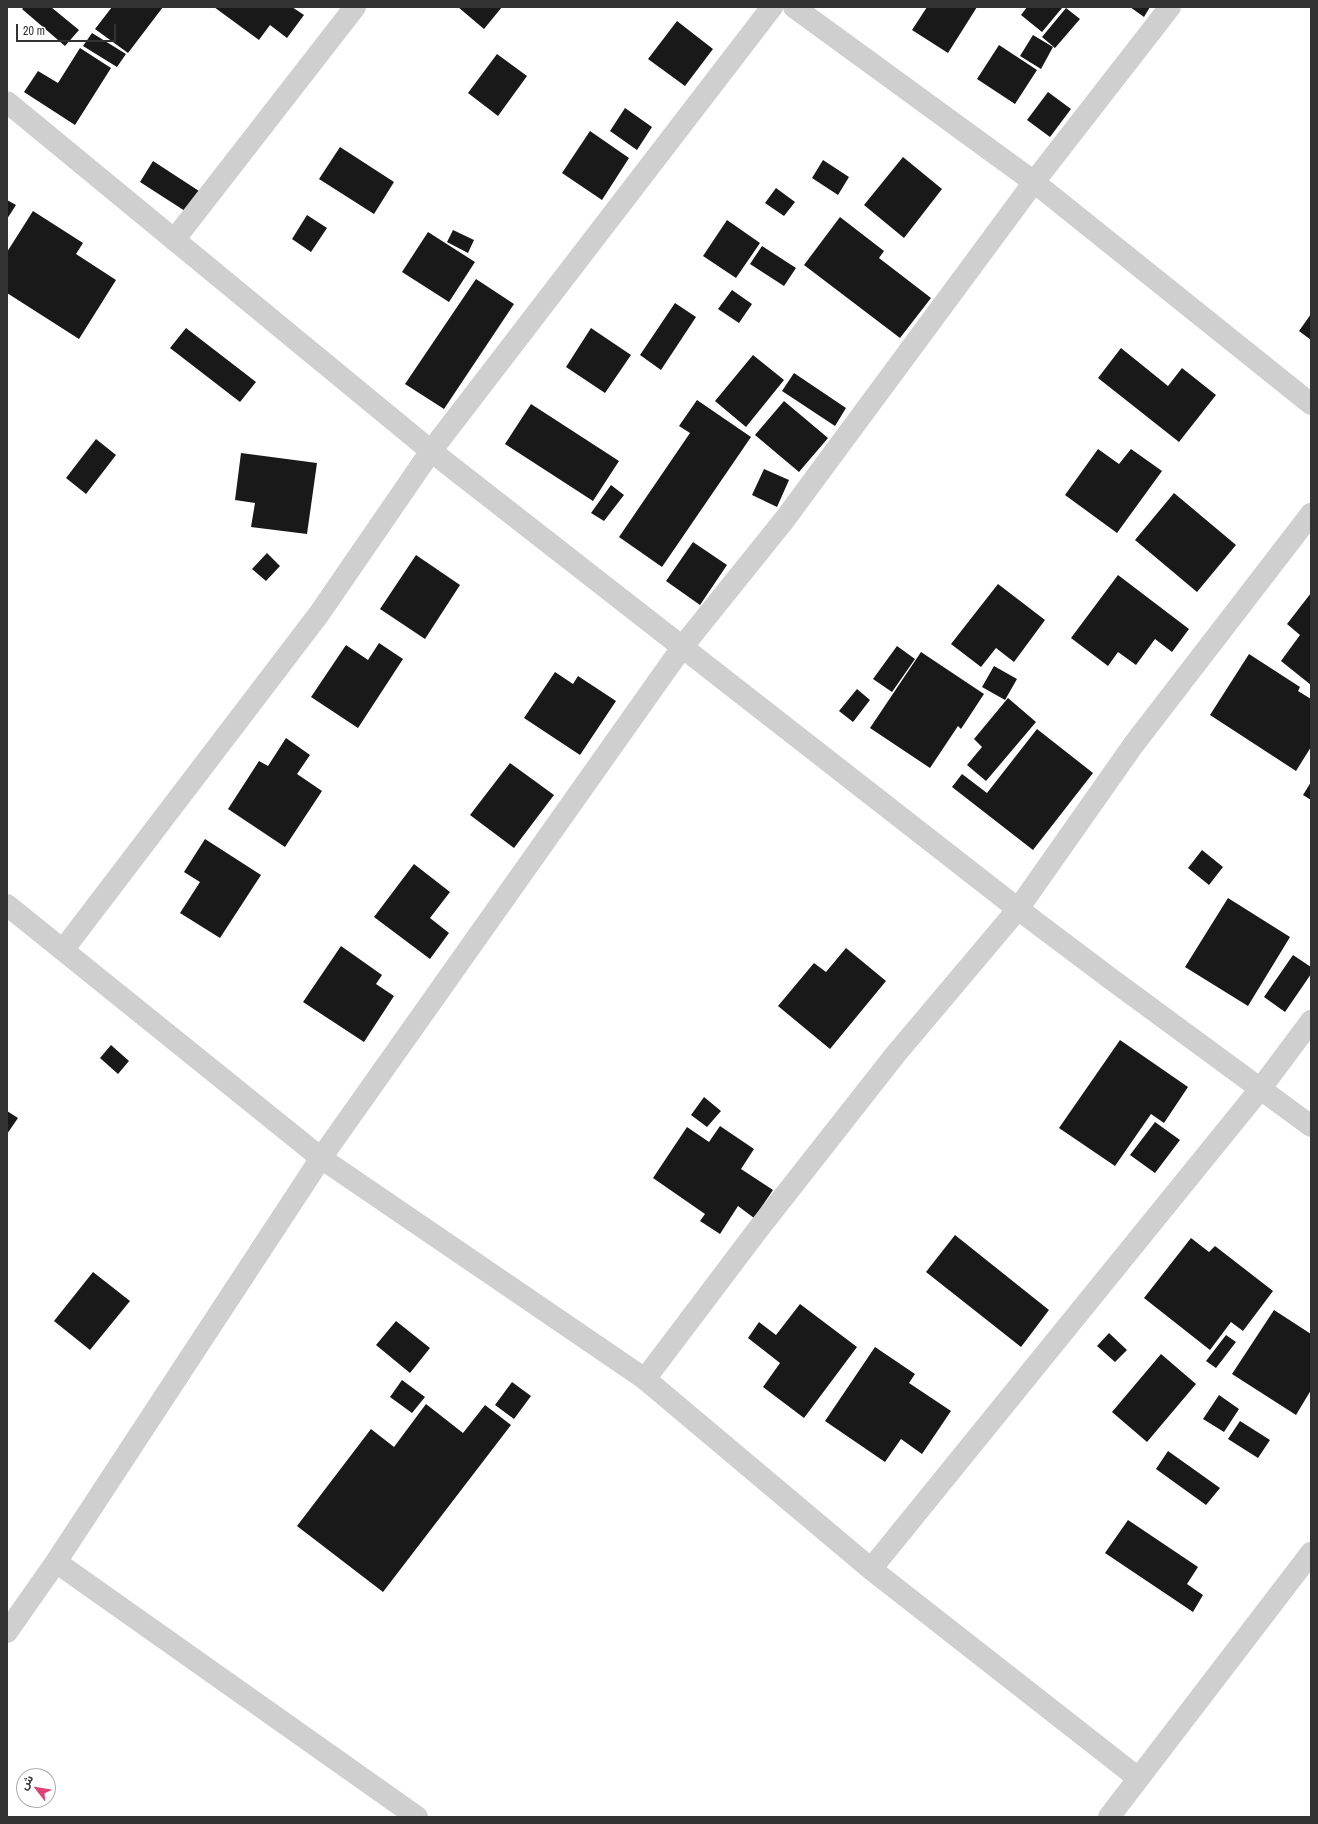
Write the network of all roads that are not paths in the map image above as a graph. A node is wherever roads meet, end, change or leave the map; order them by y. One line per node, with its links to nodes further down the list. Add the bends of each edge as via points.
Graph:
1 (355, 7): 7 (street)
2 (772, 7): 9 (street)
3 (794, 7): 6 (street)
4 (1170, 7): 6 (street)
5 (7, 102): 7 (street)
6 (1034, 182): 8 (street); 11 (street, via 785,519)
7 (174, 240): 9 (street)
8 (1311, 404)
9 (431, 451): 11 (street); 14 (street, via 319,614)
10 (1311, 514): 13 (street, via 1134,744)
11 (683, 646): 13 (street); 18 (street)
12 (7, 905): 14 (street)
13 (1018, 909): 16 (street); 19 (street, via 895,1055)
14 (62, 950): 18 (street)
15 (1311, 1021): 16 (street)
16 (1261, 1088): 17 (street); 22 (street)
17 (1311, 1126)
18 (321, 1158): 19 (street); 21 (street)
19 (645, 1379): 22 (street)
20 (1311, 1553): 24 (street)
21 (56, 1562): 23 (street); 25 (street)
22 (870, 1569): 24 (street)
23 (7, 1632)
24 (1138, 1778): 26 (street)
25 (417, 1817)
26 (1109, 1817)

